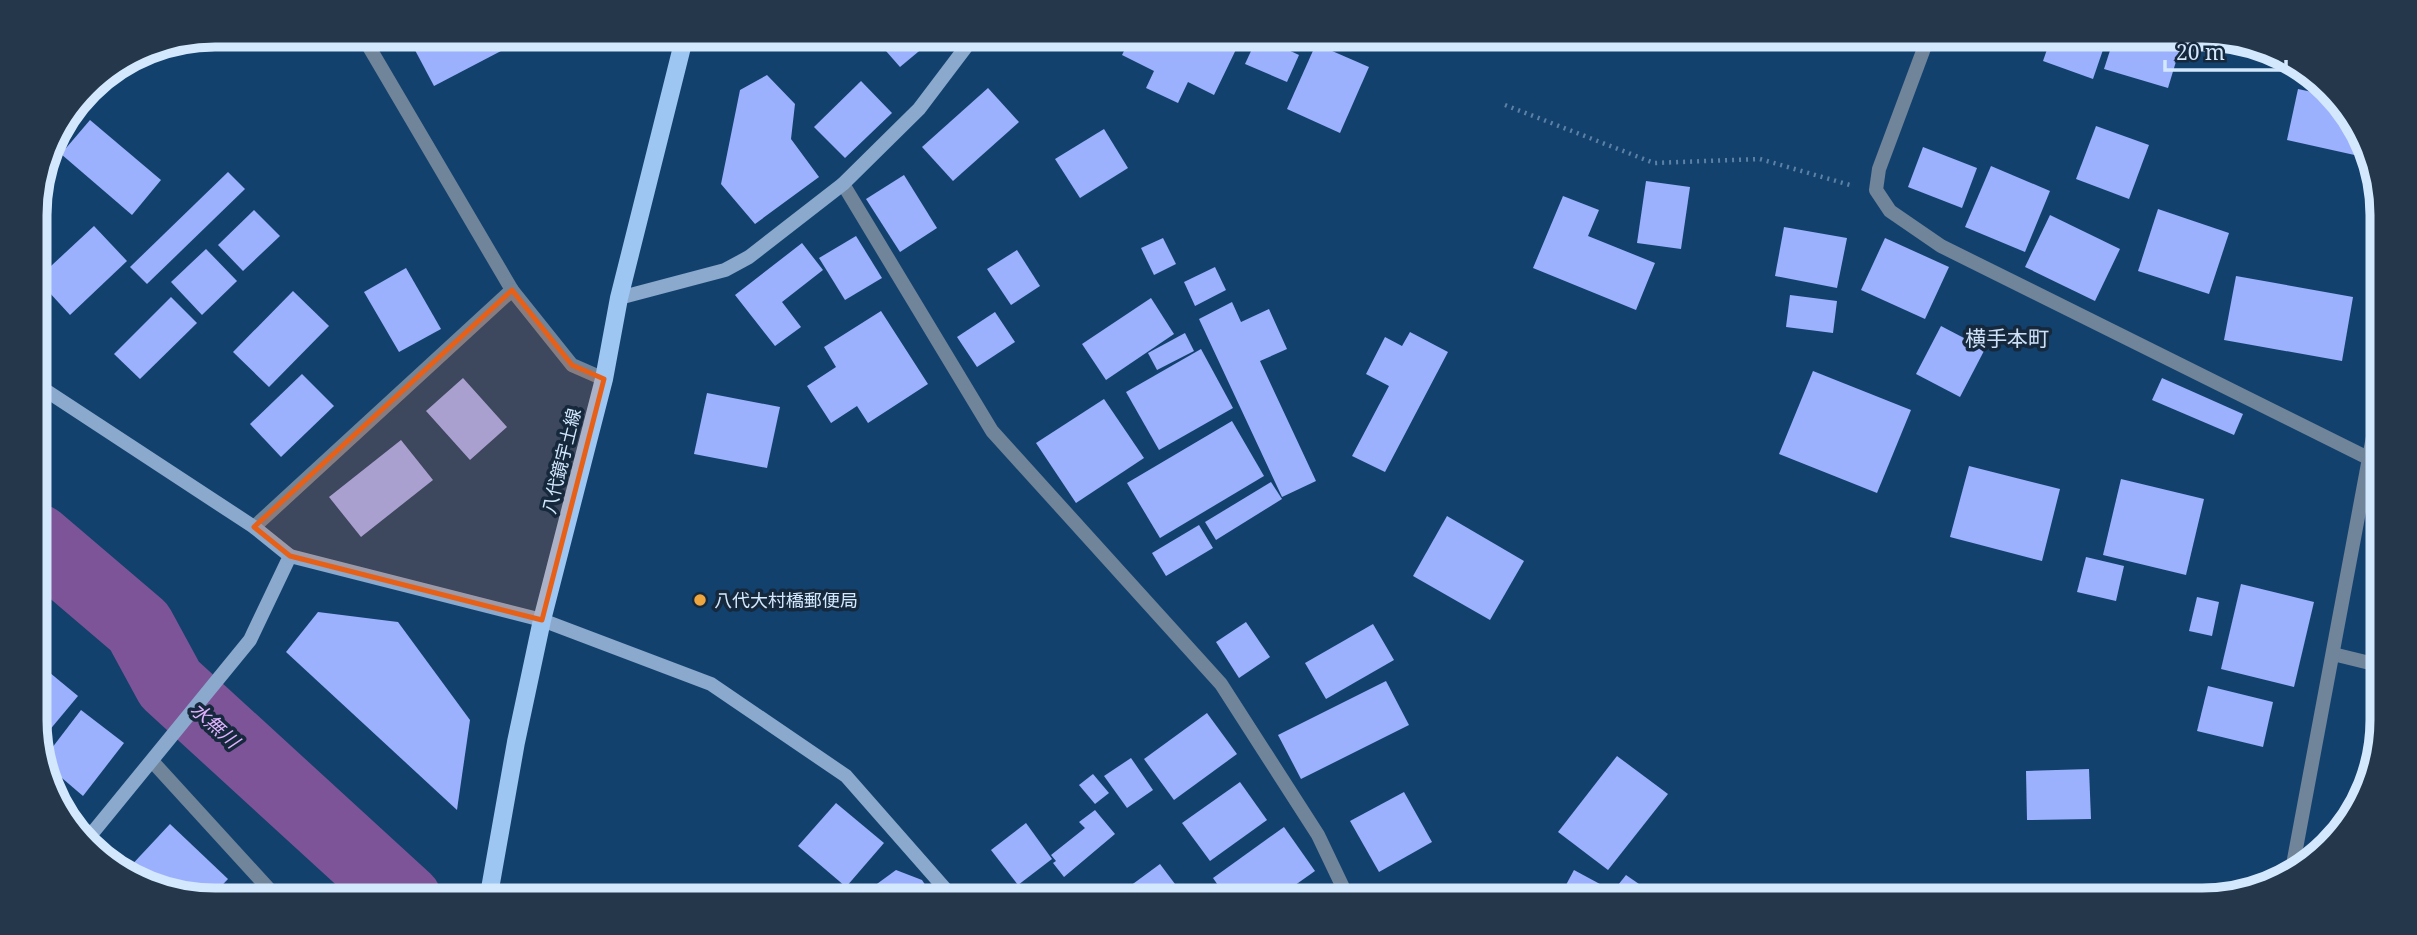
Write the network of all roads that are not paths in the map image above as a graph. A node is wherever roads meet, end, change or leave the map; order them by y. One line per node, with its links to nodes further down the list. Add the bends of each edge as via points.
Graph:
1 (369, 47): 6 (street)
2 (682, 47): 7 (main road, 八代鏡宇土線)
3 (966, 47): 5 (street, via 919,109)
4 (1925, 47): 10 (street, via 1879,169 1876,190 1890,211 1941,246)
5 (843, 184): 7 (street, via 749,257 725,270); 19 (street, via 992,431 1221,684 1318,835)
6 (512, 290): 8 (street, via 572,365); 11 (street)
7 (620, 298): 8 (main road, 八代鏡宇土線)
8 (604, 379): 13 (main road, 八代鏡宇土線)
9 (48, 392): 11 (street)
10 (2370, 459): 14 (street)
11 (254, 527): 12 (street)
12 (290, 556): 13 (street); 16 (street, via 250,640)
13 (542, 620): 21 (main road, 八代鏡宇土線); 22 (street, via 711,684 846,776)
14 (2333, 654): 15 (street); 18 (street)
15 (2370, 663)
16 (152, 761): 17 (street); 20 (street)
17 (92, 833)
18 (2294, 860)
19 (1343, 887)
20 (268, 888)
21 (490, 888)
22 (944, 888)

